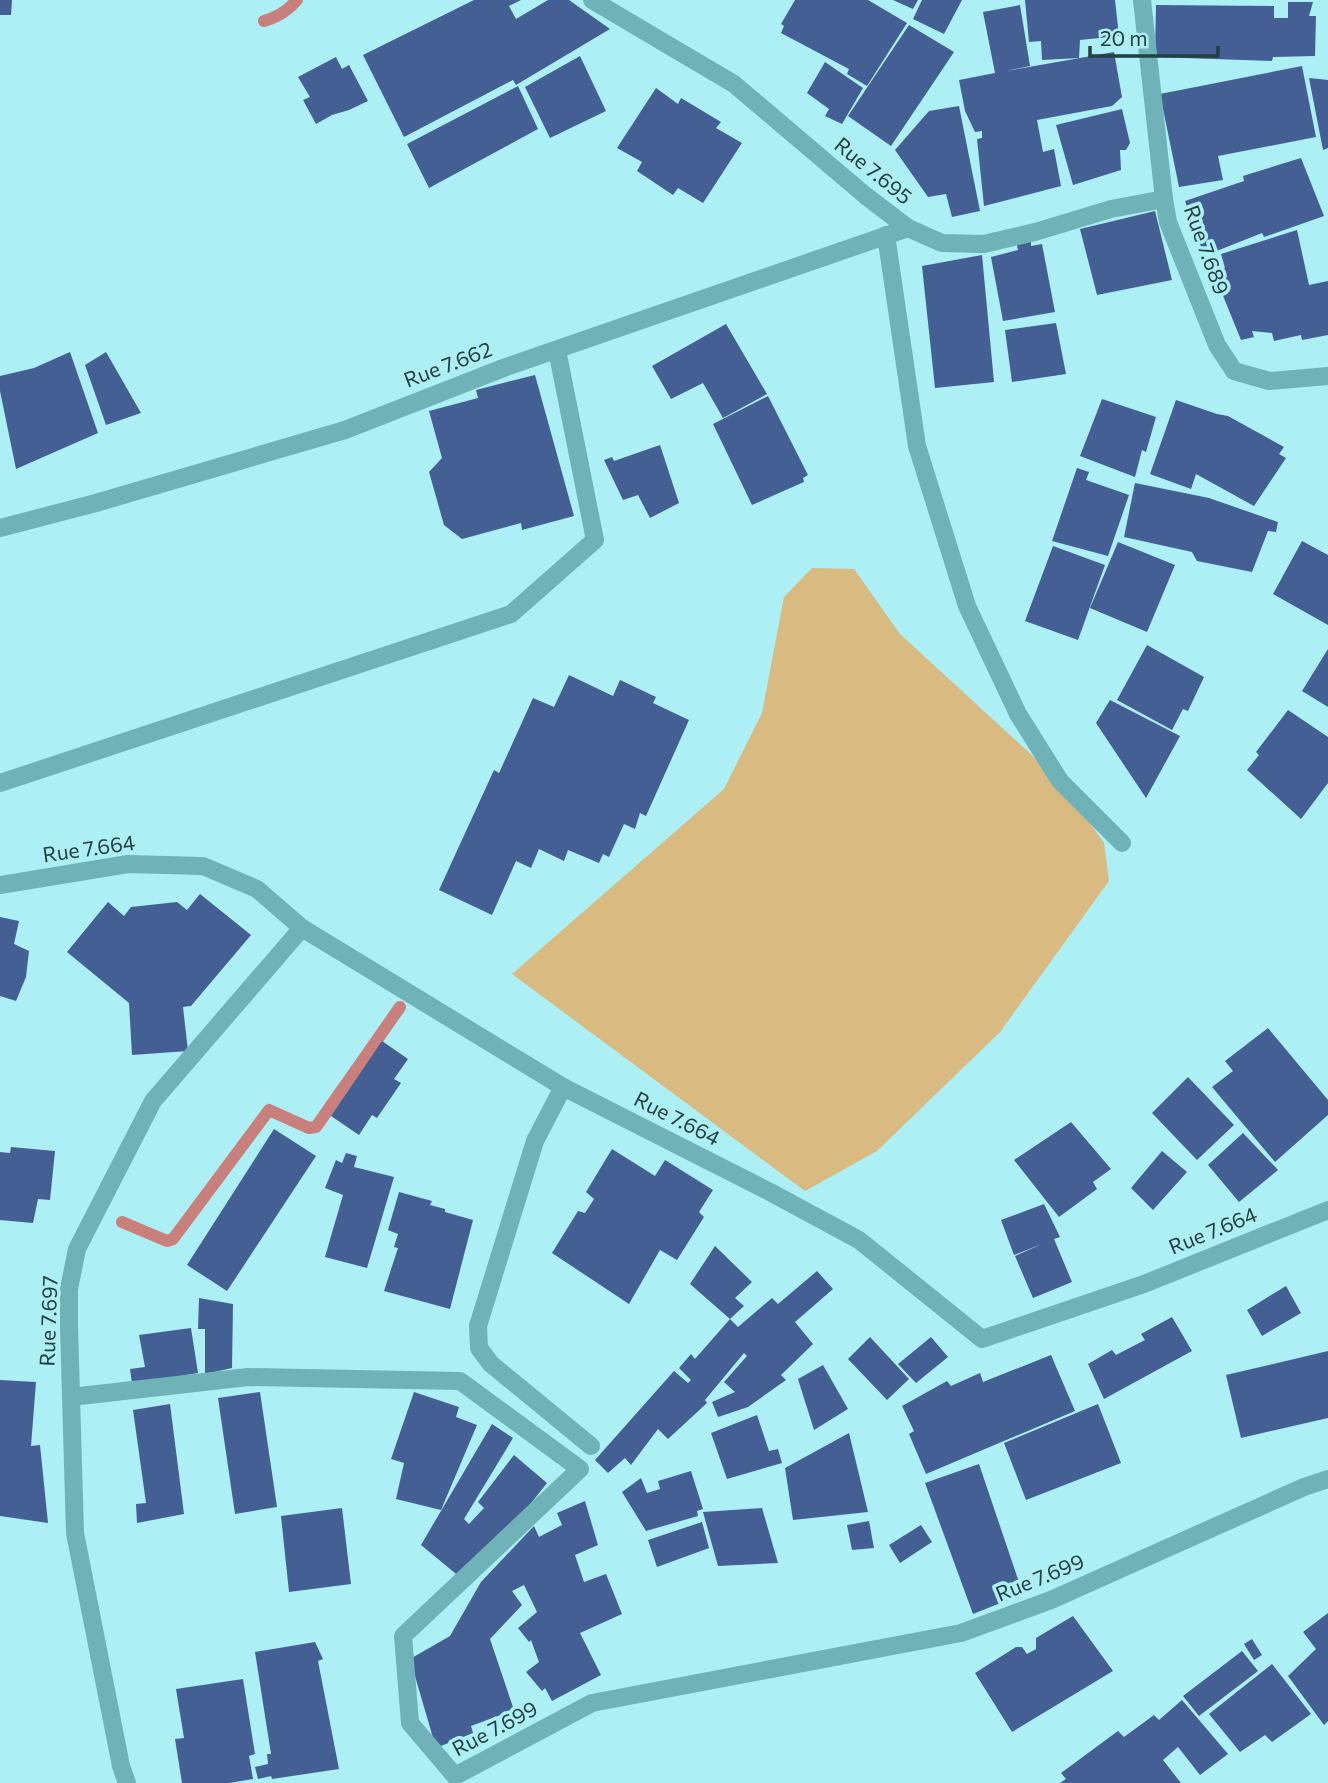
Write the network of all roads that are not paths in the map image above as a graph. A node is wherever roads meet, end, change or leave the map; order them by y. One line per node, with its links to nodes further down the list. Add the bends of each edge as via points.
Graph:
1 (592, 0): 4 (street, Rue 7.695, via 734,84)
2 (1142, 0): 3 (street, Rue 7.689)
3 (1164, 199): 4 (street, Rue 7.695, via 984,244 942,243); 7 (street, Rue 7.689, via 1168,222 1217,345 1234,371 1269,381)
4 (908, 228): 5 (street, Rue 7.662)
5 (886, 235): 6 (street, Rue 7.662); 10 (street, via 917,446 967,606 1018,714 1060,781)
6 (557, 350): 8 (street, Rue 7.662, via 345,430); 9 (street, via 595,540 510,614)
7 (1328, 376)
8 (0, 528)
9 (0, 783)
10 (1122, 843)
11 (0, 885): 12 (street, Rue 7.664, via 128,864 203,866 257,889)
12 (302, 928): 13 (street, Rue 7.664); 15 (street, Rue 7.697, via 153,1101 77,1249 69,1289)
13 (563, 1087): 14 (street, Rue 7.664, via 859,1240 982,1339 1144,1284); 16 (street, via 535,1141 478,1326 479,1348 491,1364)
14 (1328, 1210)
15 (71, 1397): 17 (street, Rue 7.699, via 248,1377 460,1381 580,1469 403,1636 410,1723 455,1776 592,1703 961,1633 1051,1600); 18 (street, Rue 7.697, via 75,1533)
16 (591, 1446)
17 (1328, 1479)
18 (127, 1783)

